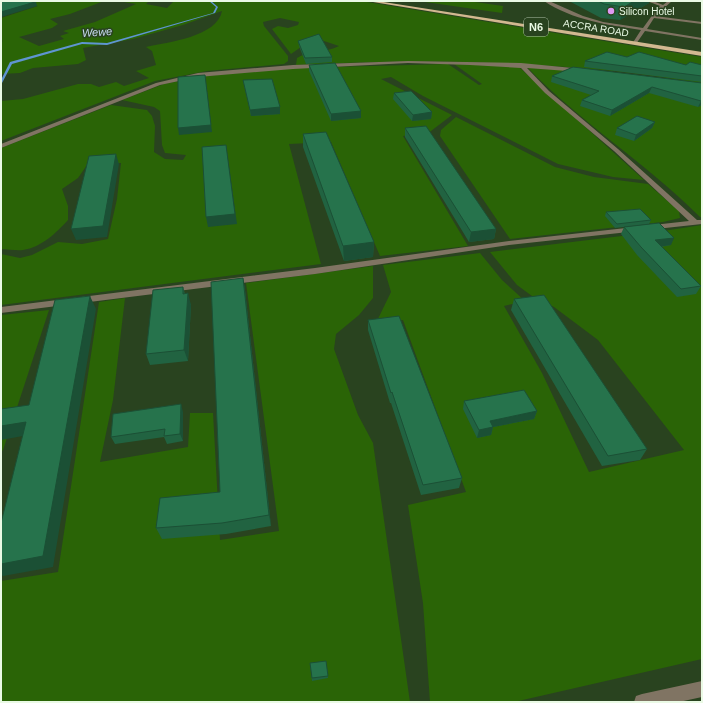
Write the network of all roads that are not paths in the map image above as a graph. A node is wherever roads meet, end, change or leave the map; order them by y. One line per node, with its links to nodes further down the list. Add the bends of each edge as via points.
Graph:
1 (369, 1): 11 (highway, ACCRA ROAD / N6)
2 (398, 1): 11 (highway, ACCRA ROAD / N6)
3 (546, 1): 9 (street, via 582,17)
4 (649, 1): 6 (street)
5 (670, 1): 6 (street)
6 (663, 6): 7 (street)
7 (653, 16): 8 (street); 9 (street)
8 (702, 23)
9 (643, 30): 10 (street); 11 (street)
10 (702, 39)
11 (635, 40): 12 (highway, ACCRA ROAD / N6); 13 (highway, ACCRA ROAD / N6)
12 (702, 48)
13 (702, 54)
14 (521, 65): 15 (street); 16 (street, via 366,63 198,75 158,84); 17 (street, via 547,92)
15 (585, 70)
16 (1, 146)
17 (699, 223): 18 (street, via 509,244)
18 (1, 310)
19 (702, 689): 20 (street)
20 (642, 702)

